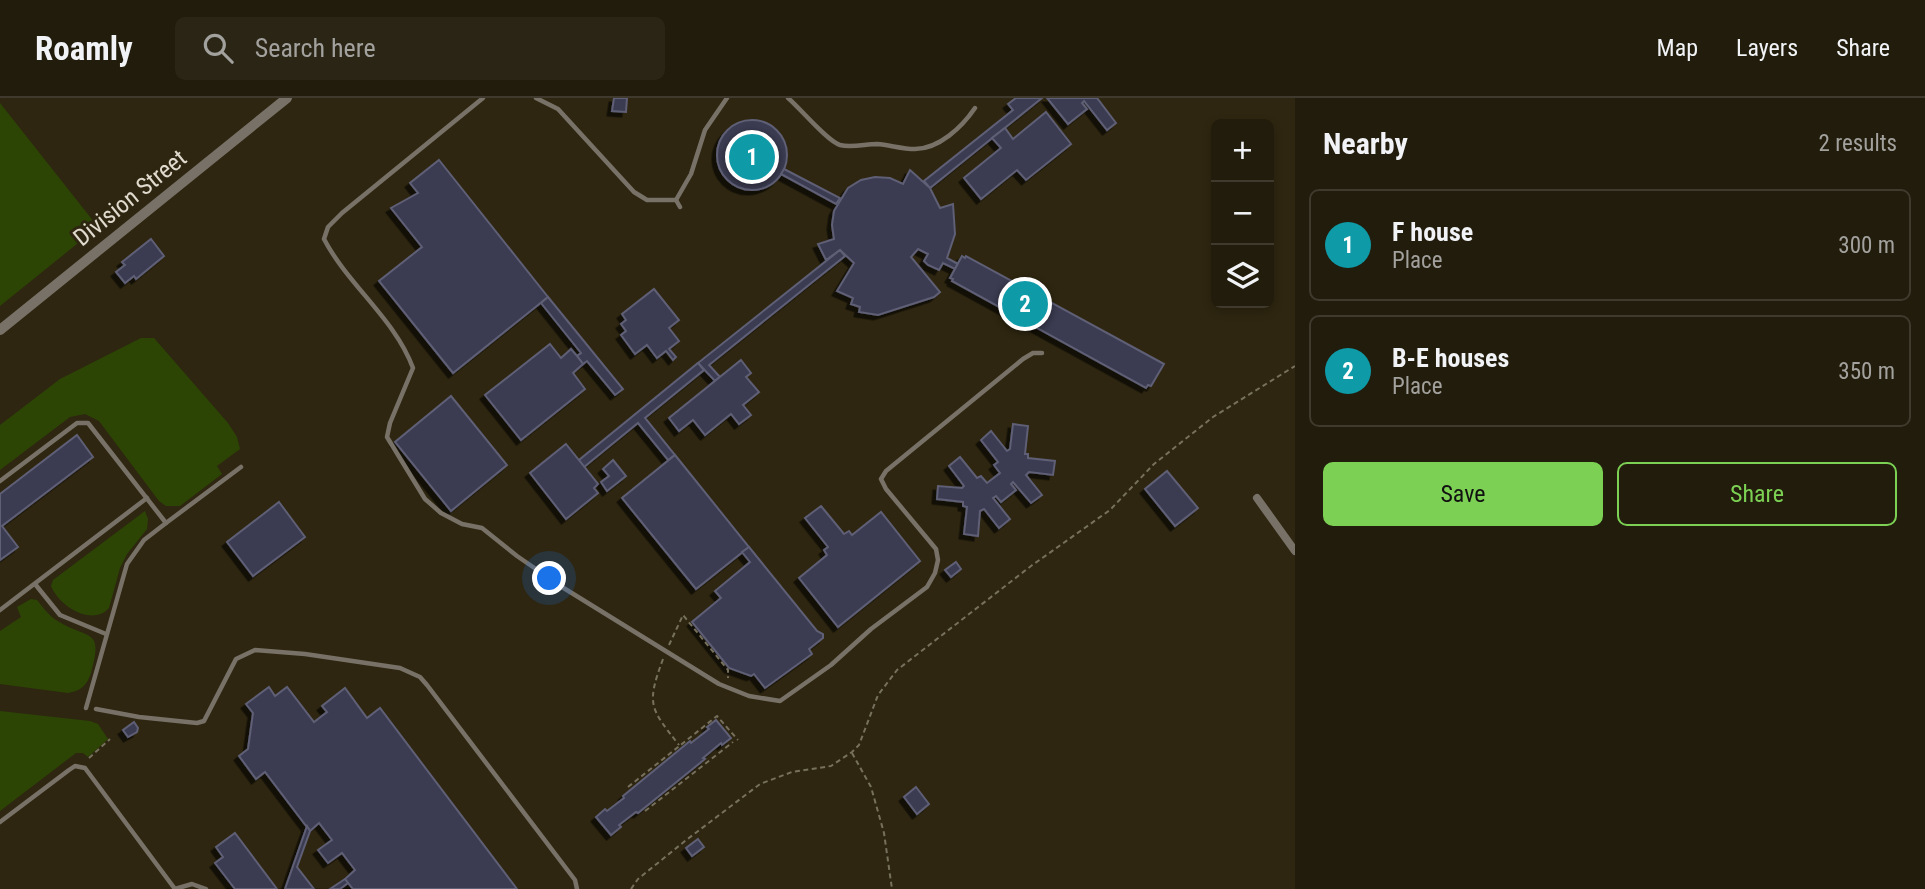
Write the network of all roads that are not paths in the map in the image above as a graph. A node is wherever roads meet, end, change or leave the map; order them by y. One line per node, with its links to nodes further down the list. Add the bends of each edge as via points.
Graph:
1 (287, 98): 9 (street, Division Street)
2 (483, 98): 10 (lane, via 342,213 328,227 324,239 333,257 406,349 413,369 387,437 425,499 441,513 482,528 562,587 719,684 749,696 780,701 927,587 935,573 936,549 881,479 1023,359)
3 (536, 98): 7 (lane, via 558,109 634,192 647,200)
4 (727, 98): 7 (lane, via 705,130 691,174)
5 (788, 98): 6 (lane, via 838,145 849,146 929,148 966,121)
6 (975, 108)
7 (676, 201): 8 (lane)
8 (680, 207)
9 (0, 330)
10 (1042, 353)
11 (241, 467): 15 (lane)
12 (0, 481): 13 (lane, via 83,422 92,426)
13 (147, 498): 15 (lane); 17 (lane)
14 (1258, 498): 16 (street)
15 (166, 523): 19 (lane, via 132,555)
16 (1295, 551)
17 (35, 584): 18 (lane); 19 (lane, via 60,615)
18 (0, 610)
19 (106, 634): 20 (lane)
20 (86, 708)
21 (96, 709): 25 (lane, via 204,721 236,659 255,650 400,668 427,685 569,871)
22 (0, 822): 23 (lane, via 69,769 85,768)
23 (175, 889): 24 (lane, via 192,884)
24 (206, 889)
25 (577, 889)

